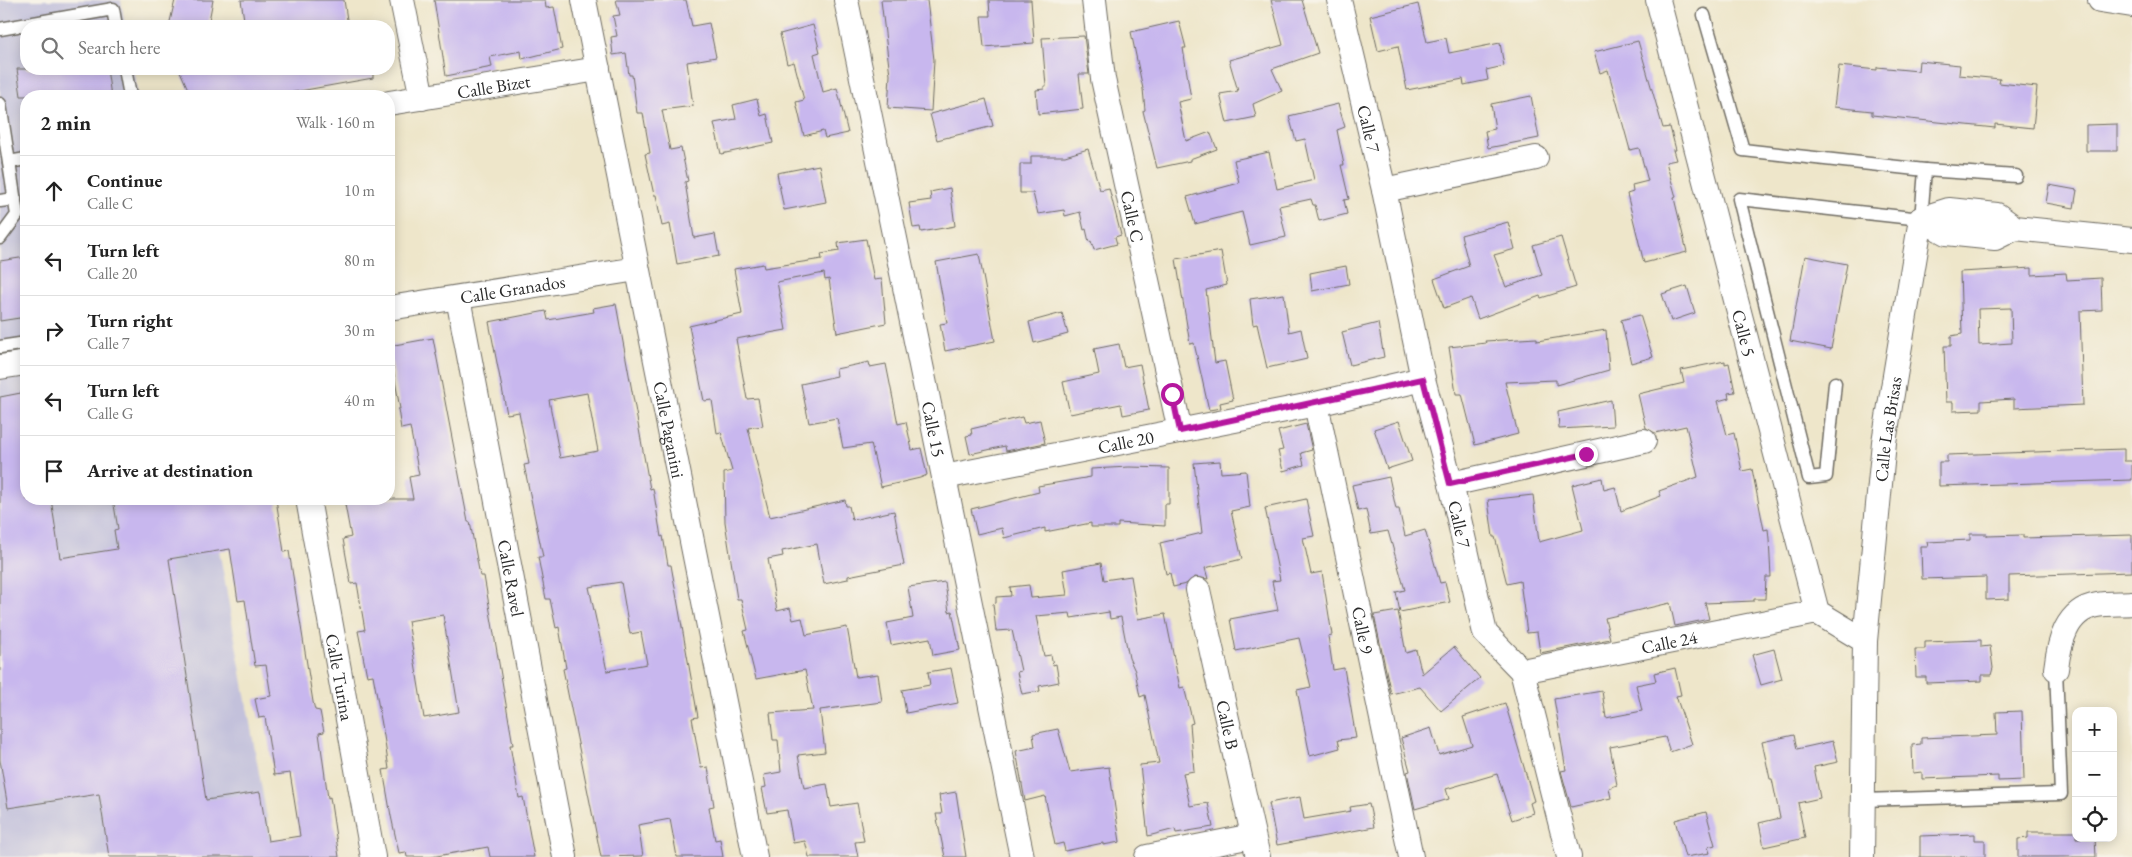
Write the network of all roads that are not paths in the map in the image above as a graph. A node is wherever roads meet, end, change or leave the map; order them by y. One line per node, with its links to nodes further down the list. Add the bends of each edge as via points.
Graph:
1 (402, 0): 17 (street)
2 (584, 0): 14 (street, Calle Paganini)
3 (846, 0): 44 (street, Calle 15)
4 (1094, 0): 42 (street, Calle C, via 1103,79)
5 (1340, 0): 26 (street, Calle 7)
6 (1658, 0): 49 (street, Calle 5)
7 (2100, 0): 8 (street)
8 (2132, 5)
9 (1704, 15): 24 (lane, via 1743,150)
10 (51, 20): 11 (lane, via 113,9)
11 (115, 20)
12 (20, 25): 13 (lane)
13 (0, 29)
14 (598, 69): 17 (street, Calle Bizet); 32 (street, Calle Paganini)
15 (126, 75): 16 (lane)
16 (129, 90)
17 (422, 98): 18 (street, Calle Bizet)
18 (395, 102)
19 (0, 104): 20 (lane)
20 (3, 139): 23 (lane)
21 (1536, 158): 26 (street)
22 (20, 160): 23 (lane)
23 (9, 162): 27 (lane)
24 (1925, 170): 25 (lane); 29 (lane)
25 (2016, 176)
26 (1384, 190): 39 (street, Calle 7)
27 (15, 199): 28 (lane); 30 (lane, via 17,215)
28 (0, 201)
29 (1921, 219): 31 (street, via 1949,210 1997,215 2015,228); 40 (lane, via 1739,199 1809,478 1826,476); 50 (street, Calle Las Brisas, via 1884,442)
30 (0, 238)
31 (2132, 240)
32 (637, 268): 33 (street, Calle Granados); 57 (street, Calle Paganini)
33 (458, 298): 34 (street, Calle Granados); 56 (street, Calle Ravel)
34 (395, 307)
35 (20, 344): 36 (lane)
36 (0, 347)
37 (20, 364): 38 (street)
38 (0, 367)
39 (1423, 379): 41 (street, Calle 20); 45 (street, Calle 7)
40 (1835, 383)
41 (1316, 404): 42 (street, Calle 20); 60 (street, Calle 9)
42 (1180, 431): 44 (street, Calle 20)
43 (1644, 441): 45 (street)
44 (944, 477): 58 (street, Calle 15)
45 (1450, 484): 52 (street, Calle 7, via 1485,633)
46 (309, 505): 55 (street, Calle Turina)
47 (1198, 590): 54 (street, Calle B)
48 (2132, 603): 51 (street, via 2095,605 2072,619 2060,638)
49 (1817, 612): 50 (street); 52 (street, Calle 24)
50 (1865, 641): 53 (street, Calle Las Brisas)
51 (2056, 669): 53 (lane, via 2061,794)
52 (1522, 671): 61 (street)
53 (1861, 800): 62 (street, Calle Las Brisas)
54 (1255, 846): 59 (street)
55 (373, 857)
56 (565, 857)
57 (755, 857)
58 (1022, 857)
59 (1147, 857)
60 (1411, 857)
61 (1569, 857)
62 (1862, 857)

